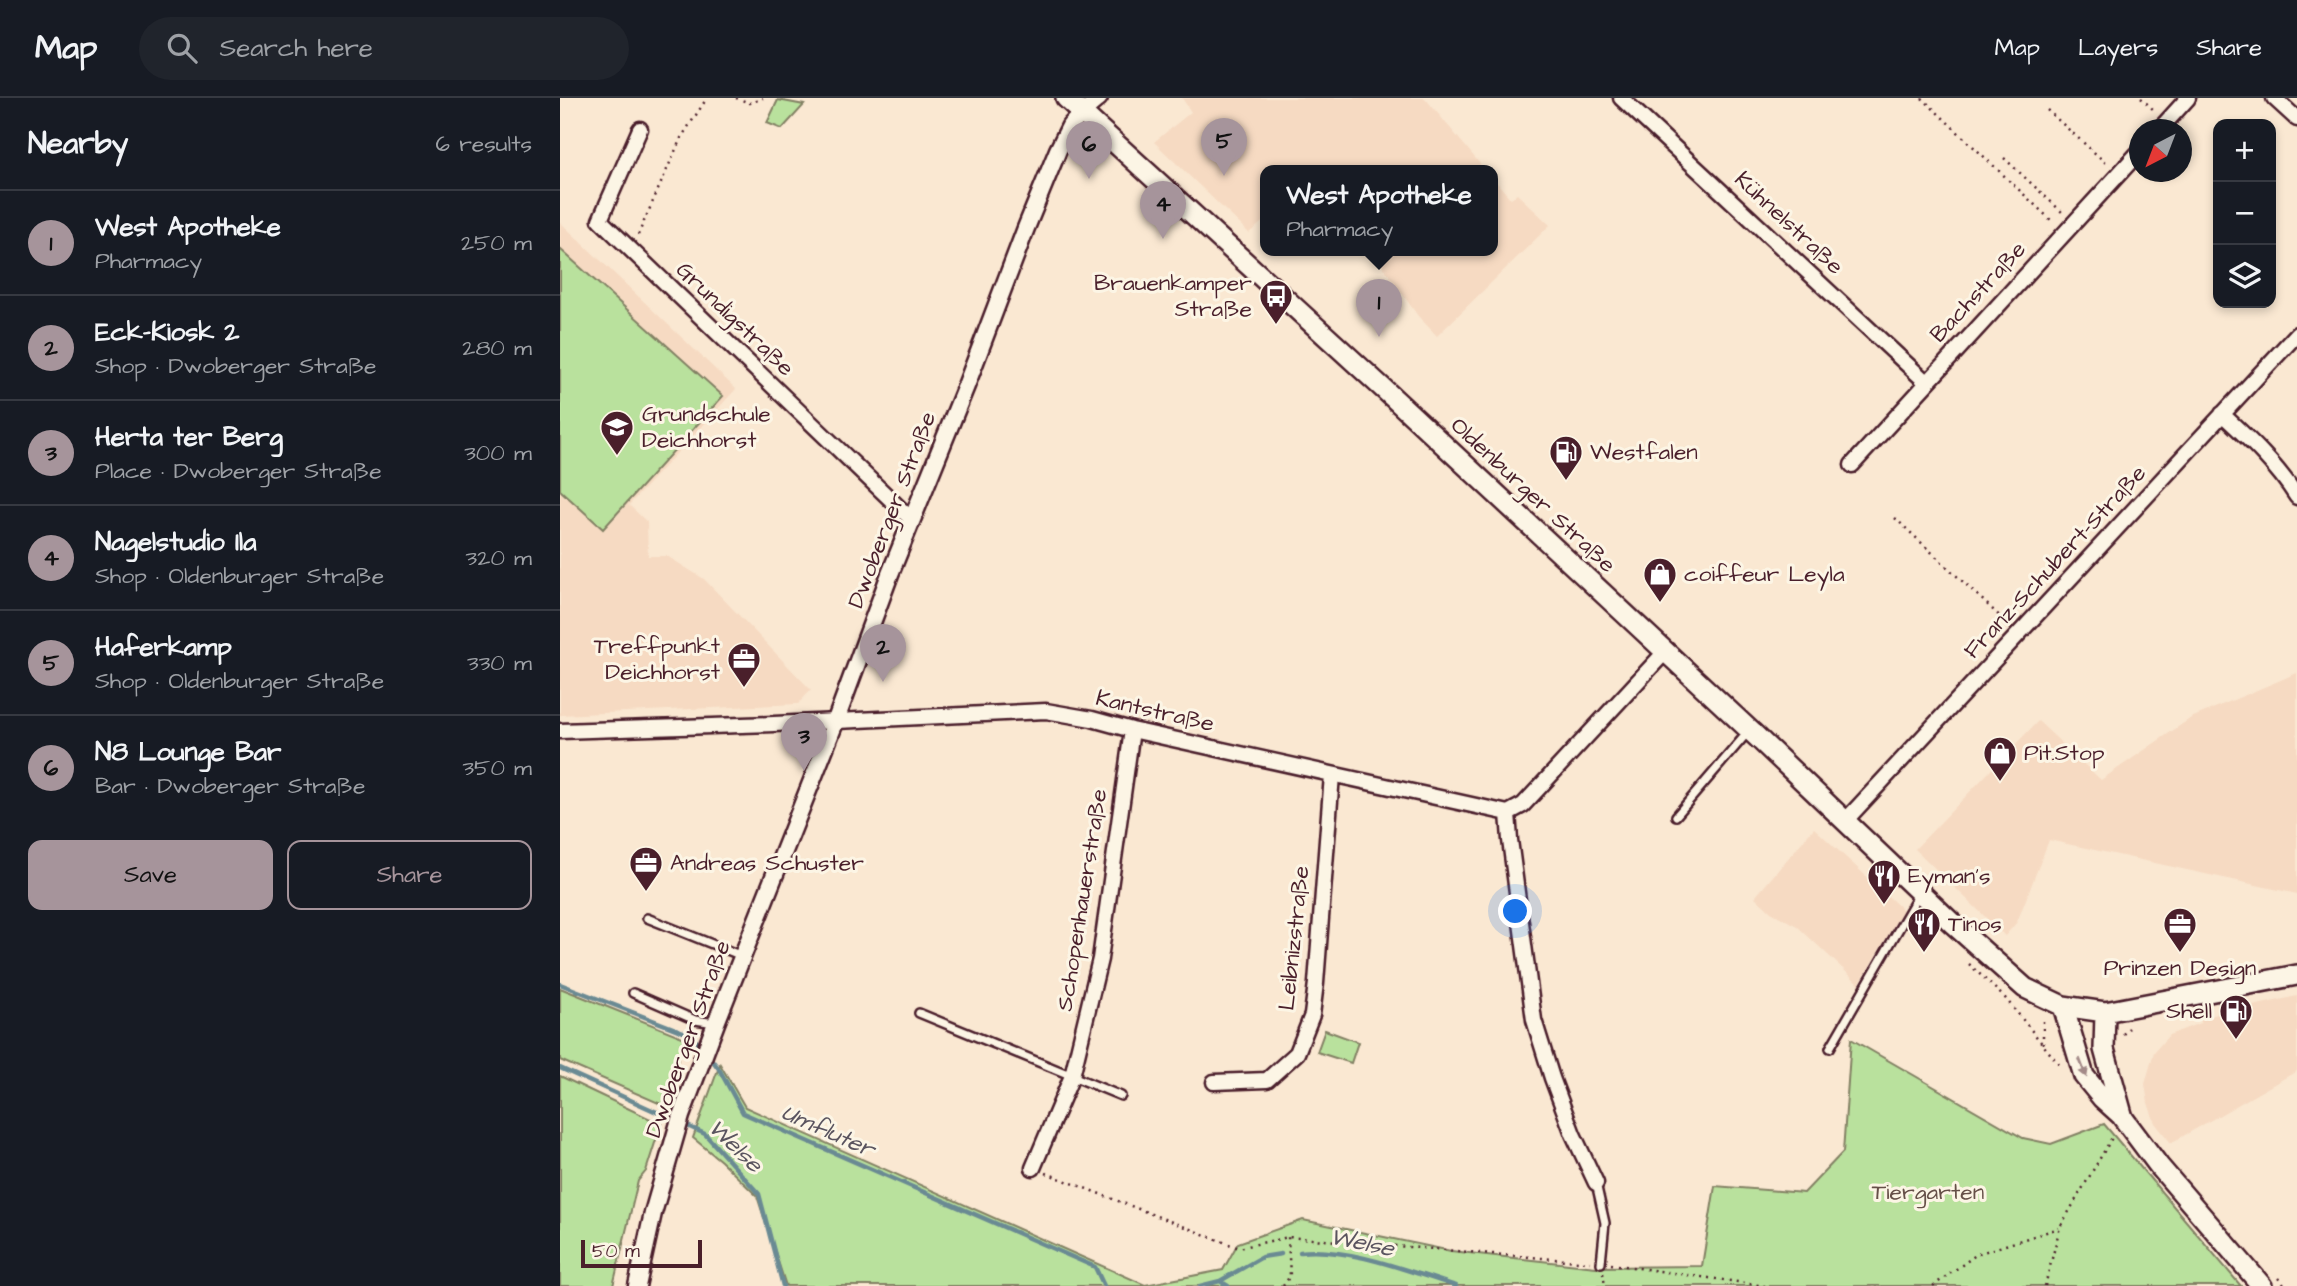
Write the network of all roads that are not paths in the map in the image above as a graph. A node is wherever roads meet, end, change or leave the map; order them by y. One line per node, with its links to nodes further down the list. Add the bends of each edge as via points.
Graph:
1 (1066, 98): 6 (main road, Oldenburger Straße)
2 (1100, 98): 6 (street)
3 (1621, 98): 12 (street, Kühnelstraße)
4 (2188, 98): 7 (street)
5 (2274, 98): 8 (street)
6 (1082, 113): 16 (street, Dwoberger Straße, via 1058,150); 17 (main road, Oldenburger Straße)
7 (2169, 119)
8 (2297, 119)
9 (640, 129): 16 (street, Grundigstraße, via 600,220)
10 (2129, 162): 12 (street, Bachstraße)
11 (2297, 334): 13 (street, Franz-Schubert-Straße)
12 (1926, 382): 14 (street, Bachstraße)
13 (2222, 414): 15 (street, via 2259,448); 25 (street, Franz-Schubert-Straße)
14 (1852, 465)
15 (2297, 497)
16 (912, 520): 18 (street, Dwoberger Straße)
17 (1665, 652): 20 (main road, Oldenburger Straße); 23 (street, via 1523,805)
18 (836, 720): 19 (street, Kantstraße, via 1046,711); 21 (street, Kantstraße); 28 (street, Dwoberger Straße)
19 (1132, 730): 22 (street, Kantstraße); 36 (street, Schopenhauerstraße, via 1100,959)
20 (1750, 730): 24 (lane); 25 (main road, Oldenburger Straße)
21 (560, 731)
22 (1332, 775): 23 (street, Kantstraße); 37 (street, Leibnizstraße, via 1312,1015 1297,1054 1266,1080)
23 (1508, 813): 41 (street, via 1534,1020 1573,1134)
24 (1675, 816)
25 (1846, 820): 26 (main road, Oldenburger Straße)
26 (1920, 892): 31 (main road, Oldenburger Straße, via 2025,988); 35 (lane)
27 (647, 918): 28 (lane)
28 (743, 956): 34 (street, Dwoberger Straße)
29 (2297, 975): 32 (main road, Oldenburger Straße)
30 (633, 993): 34 (lane, via 695,1020)
31 (2063, 1006): 32 (main road, Oldenburger Straße); 39 (main road, one-way to 39, via 2084,1076)
32 (2105, 1012): 39 (main road, via 2104,1049)
33 (919, 1013): 36 (lane)
34 (716, 1023): 44 (street, Dwoberger Straße, via 674,1139)
35 (1830, 1048)
36 (1072, 1076): 38 (lane); 40 (street, Schopenhauerstraße)
37 (1214, 1082)
38 (1121, 1096)
39 (2123, 1118): 43 (main road, via 2159,1166)
40 (1033, 1168)
41 (1596, 1183): 42 (lane, via 1605,1223)
42 (1601, 1263)
43 (2268, 1280)
44 (637, 1286)

